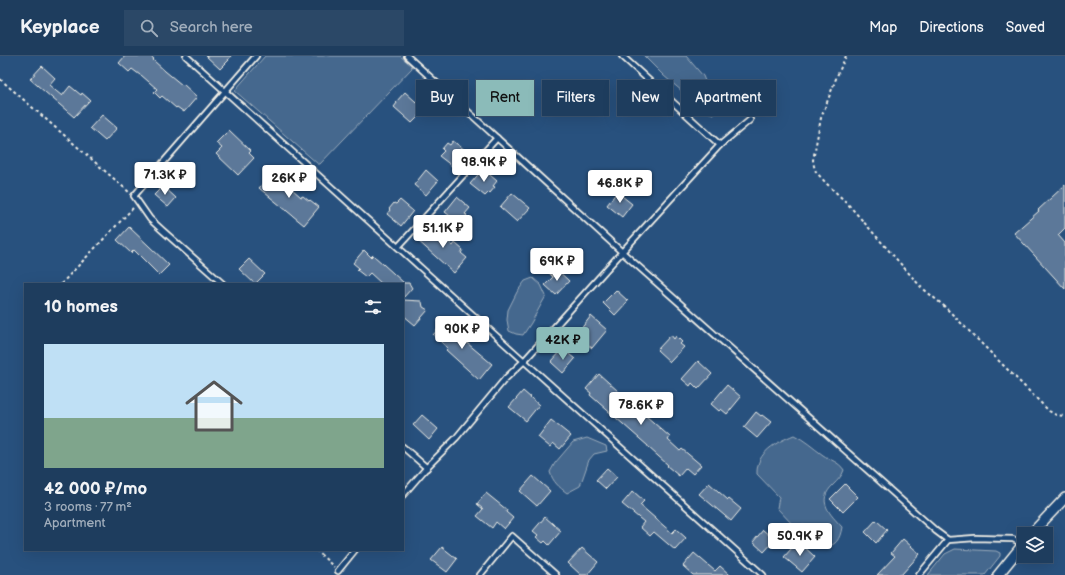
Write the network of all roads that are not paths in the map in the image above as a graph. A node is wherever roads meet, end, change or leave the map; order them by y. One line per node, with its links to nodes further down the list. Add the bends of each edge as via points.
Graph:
1 (186, 56): 5 (lane)
2 (256, 56): 5 (lane)
3 (407, 56): 7 (lane)
4 (622, 56): 8 (lane)
5 (225, 91): 9 (lane); 11 (lane, via 134,196 150,219)
6 (750, 120): 8 (lane)
7 (497, 138): 9 (lane); 10 (lane)
8 (720, 145): 10 (lane)
9 (398, 247): 12 (lane)
10 (622, 252): 12 (lane); 18 (lane)
11 (222, 283)
12 (524, 362): 14 (lane); 25 (lane)
13 (404, 448): 14 (lane)
14 (427, 468): 15 (lane)
15 (404, 494)
16 (1063, 500): 17 (street)
17 (1038, 527)
18 (948, 540): 19 (lane, via 975,538); 26 (lane)
19 (1017, 541)
20 (354, 551): 22 (lane)
21 (1017, 551): 27 (street)
22 (338, 570)
23 (480, 575): 24 (lane, via 512,536)
24 (556, 575)
25 (763, 575)
26 (919, 575)
27 (998, 575)

